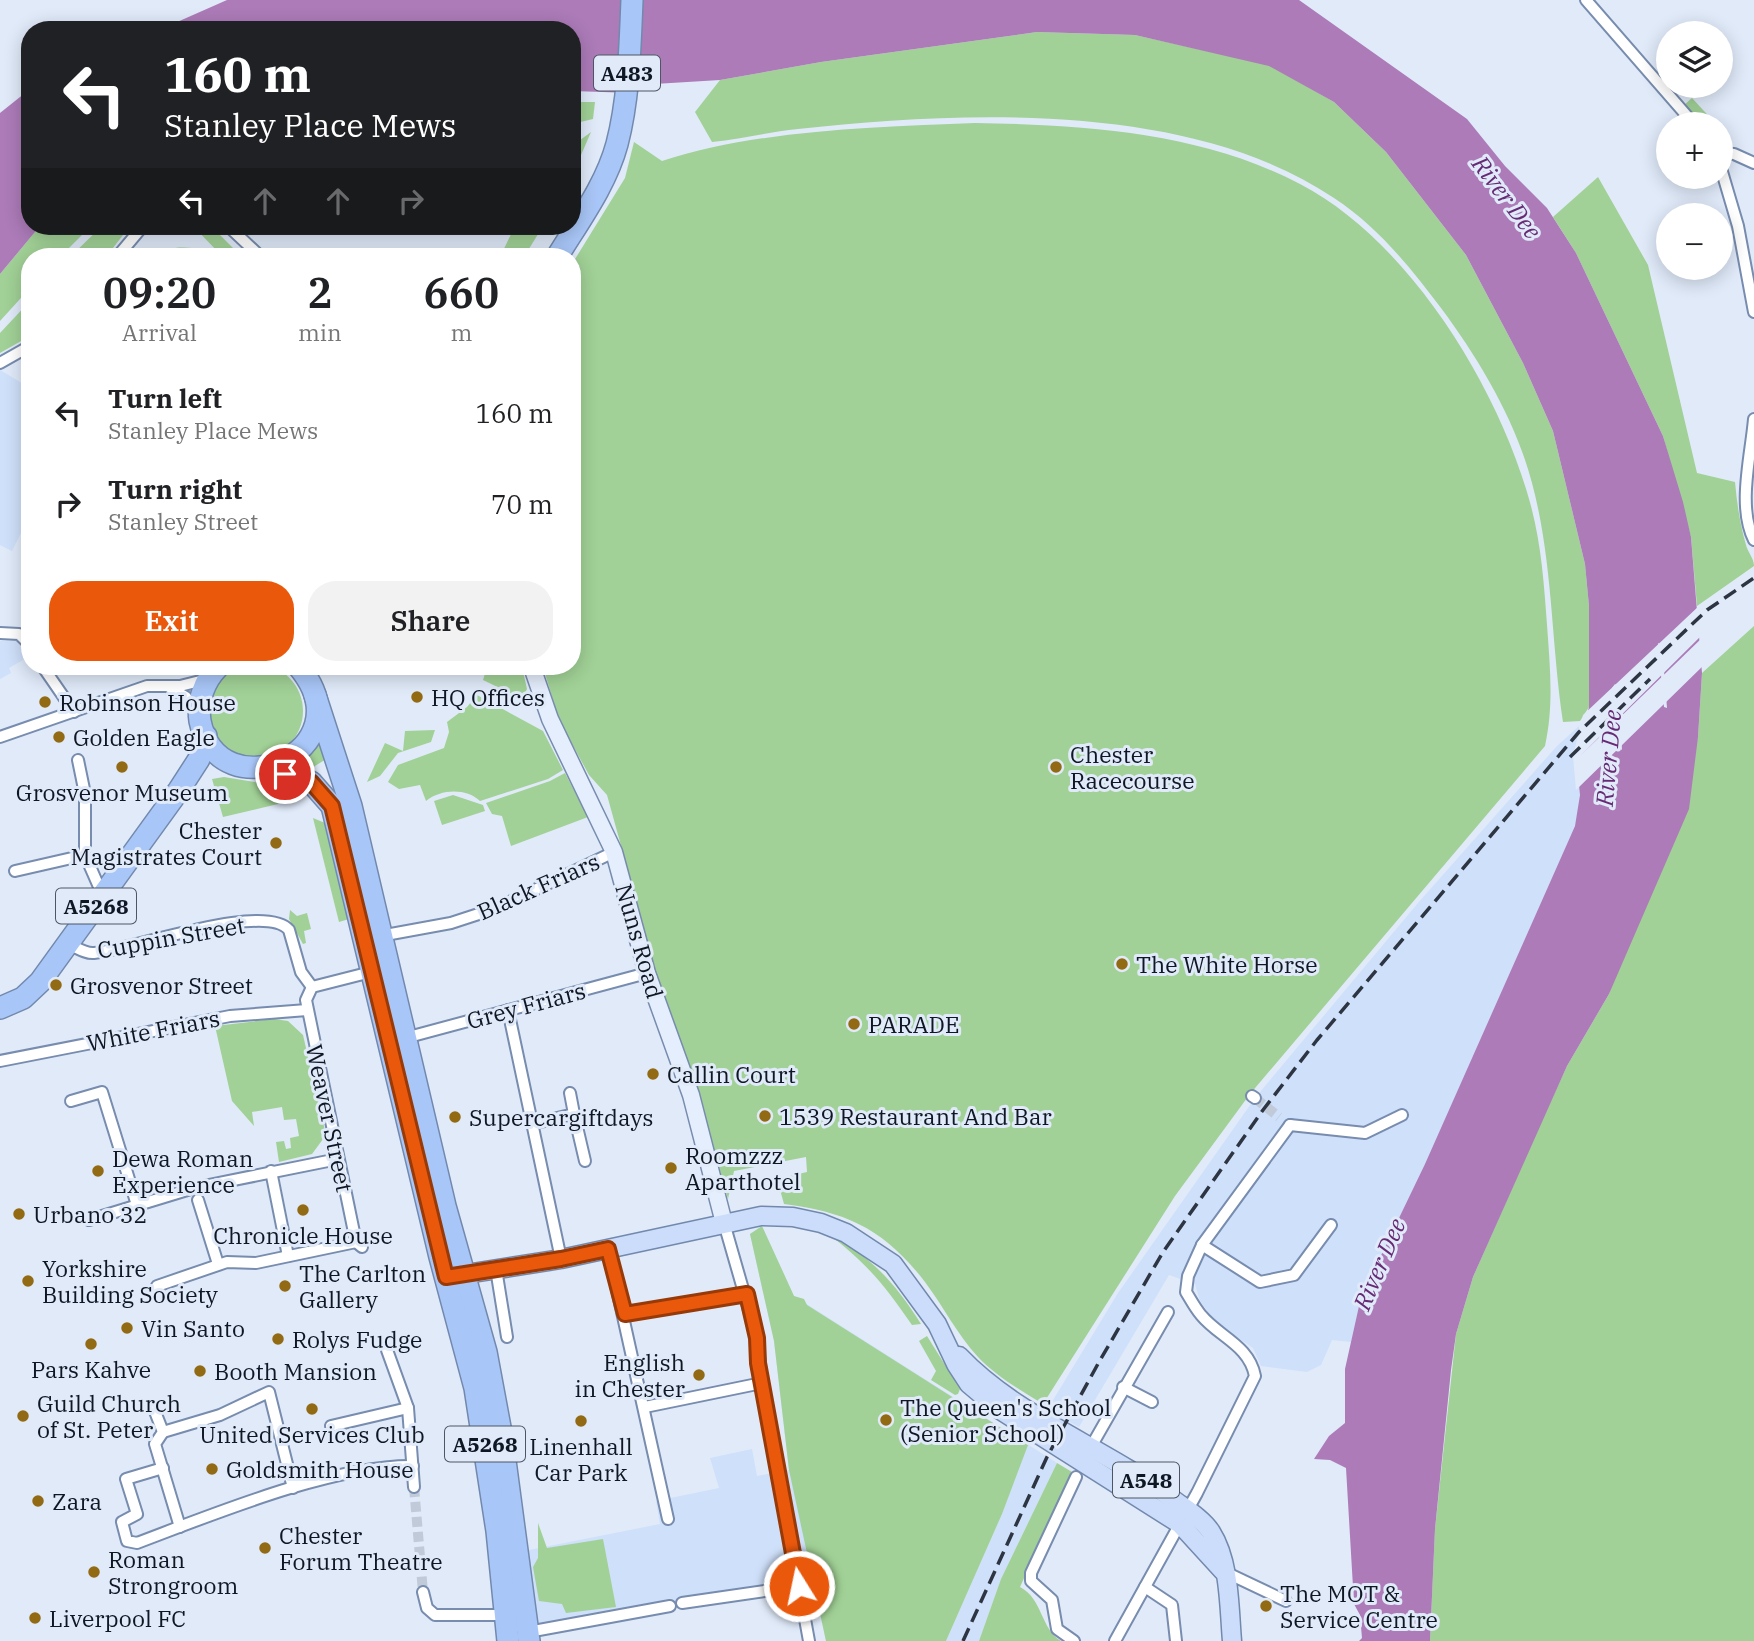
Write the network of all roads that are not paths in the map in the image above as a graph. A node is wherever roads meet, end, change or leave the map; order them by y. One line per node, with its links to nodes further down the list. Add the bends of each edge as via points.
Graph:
1 (632, 0): 7 (highway, A483, via 617,145)
2 (1586, 0): 3 (street)
3 (1684, 112)
4 (1733, 154): 5 (street)
5 (1754, 163)
6 (1727, 189): 10 (street)
7 (581, 219)
8 (238, 235): 9 (street)
9 (251, 248)
10 (1754, 313)
11 (21, 351): 12 (street)
12 (0, 363)
13 (1754, 419): 14 (street, via 1746,508)
14 (1754, 540)
15 (0, 634): 16 (street)
16 (21, 636)
17 (48, 675): 23 (street)
18 (208, 675): 22 (street, via 180,686)
19 (212, 675): 24 (highway, via 201,696)
20 (536, 675): 31 (street, Nuns Road, via 550,719)
21 (308, 677): 29 (highway, A5268, via 317,712 306,743 295,756); 35 (highway, A5268, via 347,791)
22 (163, 685): 23 (street, via 147,686); 24 (street, via 180,692)
23 (71, 712): 26 (street)
24 (199, 714): 25 (highway)
25 (206, 736): 28 (highway, via 219,753); 30 (highway, A5268, via 199,759)
26 (0, 737)
27 (78, 760): 32 (street, via 85,794)
28 (238, 765): 29 (highway, A5268); 30 (highway, A5268, via 213,770)
29 (263, 768): 37 (highway, A5268, via 311,782 332,806)
30 (179, 790): 34 (highway, A5268)
31 (614, 852): 35 (street, Black Friars, via 497,908 450,923); 38 (street, Nuns Road)
32 (85, 855): 33 (street); 34 (street)
33 (15, 871)
34 (103, 896): 36 (highway, A5268)
35 (380, 936): 37 (highway, A5268)
36 (68, 944): 39 (street, Cuppin Street, via 93,953 228,924 276,921 289,930 301,972); 40 (highway, A5268, via 23,998)
37 (381, 970): 39 (street); 43 (highway, A5268); 66 (highway, A5268)
38 (647, 973): 42 (street, Grey Friars); 58 (street, Nuns Road, via 691,1095)
39 (312, 987): 41 (street, Weaver Street)
40 (0, 1008)
41 (306, 1010): 44 (street, White Friars, via 169,1026); 52 (street, Weaver Street)
42 (508, 1010): 43 (street, Grey Friars); 50 (street)
43 (405, 1038): 66 (highway, A5268, via 445,1206)
44 (0, 1061)
45 (570, 1093): 47 (street)
46 (71, 1101): 56 (street, via 102,1092)
47 (574, 1114): 50 (street); 53 (street)
48 (1402, 1115): 51 (street, via 1365,1133)
49 (1279, 1117): 51 (street)
50 (533, 1124): 63 (street)
51 (1290, 1125): 60 (street)
52 (338, 1159): 54 (street); 62 (street, Weaver Street, via 359,1245)
53 (585, 1161)
54 (271, 1171): 56 (street); 62 (street)
55 (198, 1200): 64 (street)
56 (136, 1205): 57 (street)
57 (89, 1220)
58 (724, 1223): 61 (main road, A548); 68 (street); 82 (main road, A548, via 793,1217 821,1223 872,1249 908,1281 969,1384 1000,1410)
59 (1331, 1225): 60 (street, via 1294,1275 1260,1282)
60 (1202, 1245): 87 (street, via 1186,1292 1202,1317 1237,1344 1253,1365 1255,1376)
61 (608, 1249): 63 (main road, A548); 71 (street)
62 (288, 1256): 64 (street)
63 (561, 1259): 65 (main road, A548)
64 (218, 1264): 67 (street)
65 (496, 1269): 66 (main road, A548); 69 (main road, via 478,1284); 72 (street)
66 (456, 1275): 69 (highway, A5268); 97 (highway, A5268, via 497,1531)
67 (157, 1286)
68 (747, 1294): 71 (street); 74 (street)
69 (473, 1297): 97 (highway, A5268, via 502,1437)
70 (1168, 1312): 75 (street)
71 (625, 1314): 77 (street)
72 (507, 1337)
73 (387, 1350): 78 (street)
74 (762, 1383): 77 (street); 91 (street)
75 (1123, 1387): 76 (street); 82 (street)
76 (1152, 1402)
77 (645, 1407): 88 (street)
78 (408, 1408): 80 (street); 83 (street)
79 (154, 1409): 81 (street)
80 (331, 1426)
81 (163, 1432): 84 (street, via 155,1444); 86 (street, via 220,1415 269,1392)
82 (1083, 1462): 87 (main road, A548); 100 (street, via 1031,1573 1031,1581 1052,1600 1058,1629)
83 (413, 1466): 85 (street); 86 (street, via 388,1466)
84 (163, 1468): 89 (street); 89 (street, via 126,1479 137,1514 122,1526 127,1541 137,1543)
85 (414, 1487)
86 (293, 1488): 89 (street)
87 (1184, 1517): 90 (main road, A548); 92 (street)
88 (668, 1519)
89 (180, 1527)
90 (1223, 1570): 94 (street); 103 (main road)
91 (799, 1586): 95 (street); 99 (street)
92 (1145, 1587): 101 (street); 102 (street, via 1172,1605)
93 (423, 1592): 97 (street, via 427,1608 435,1615)
94 (1286, 1601)
95 (682, 1603)
96 (670, 1605): 97 (street)
97 (522, 1625): 98 (highway, A5268)
98 (508, 1641)
99 (809, 1641)
100 (1074, 1641)
101 (1115, 1641)
102 (1176, 1641)
103 (1232, 1641)

